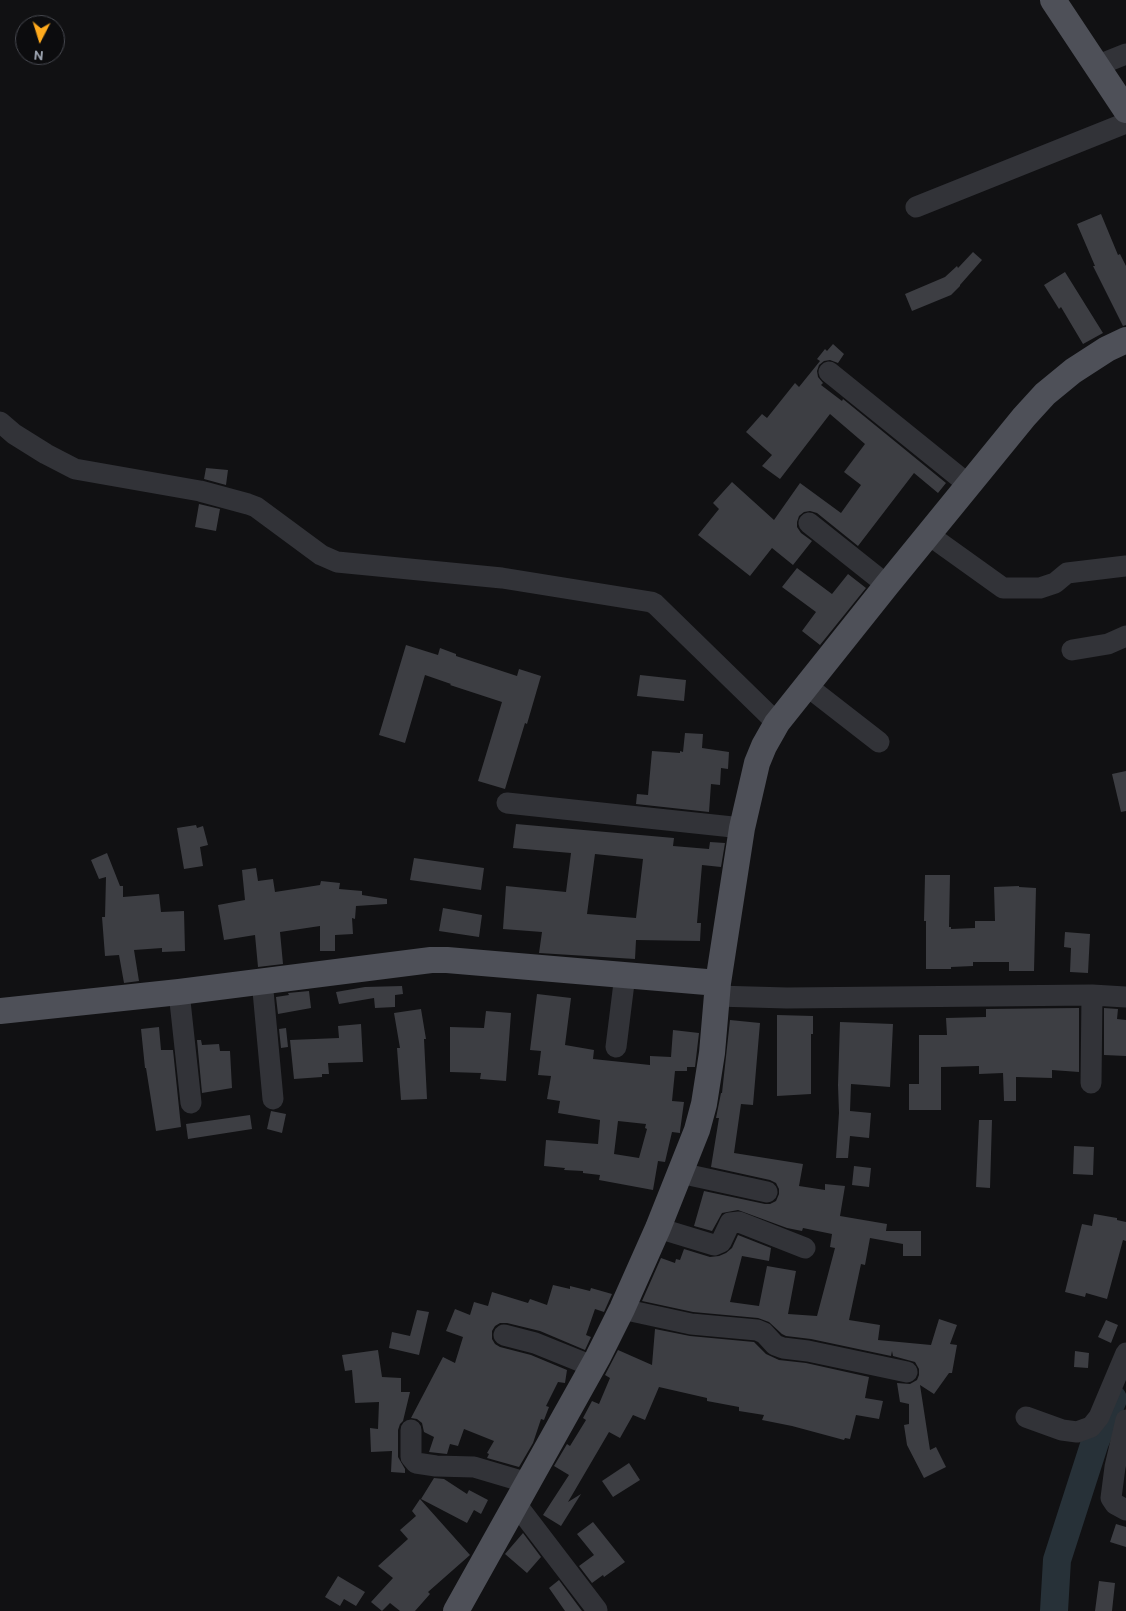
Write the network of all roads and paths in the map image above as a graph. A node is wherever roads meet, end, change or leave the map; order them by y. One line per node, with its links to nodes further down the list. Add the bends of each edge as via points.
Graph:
1 (1053, 0): 3 (main road)
2 (1126, 54): 3 (street)
3 (1096, 66): 4 (main road)
4 (1126, 110)
5 (1126, 123): 6 (street)
6 (916, 207)
7 (1126, 340): 10 (main road, via 1073,371 1045,394)
8 (829, 372): 10 (street)
9 (0, 422): 18 (street, via 14,434 75,469 200,491 248,504 321,555 337,562 502,578 651,602)
10 (969, 485): 12 (main road)
11 (808, 523): 14 (street)
12 (929, 535): 13 (street, via 1003,588 1040,588 1055,583 1067,573); 14 (main road)
13 (1126, 566)
14 (887, 584): 17 (main road)
15 (1126, 636): 16 (street, via 1108,644)
16 (1072, 650)
17 (807, 686): 18 (main road); 19 (street)
18 (777, 723): 21 (main road, via 758,763)
19 (880, 742)
20 (507, 803): 21 (street)
21 (742, 828): 24 (main road)
22 (625, 975): 23 (main road, via 418,960); 24 (main road); 29 (street)
23 (262, 980): 25 (main road); 31 (street)
24 (717, 990): 26 (street, via 787,998); 33 (main road, via 704,1104)
25 (179, 992): 28 (main road); 32 (street)
26 (1092, 995): 27 (street); 30 (street)
27 (1126, 997)
28 (0, 1011)
29 (616, 1048)
30 (1091, 1083)
31 (273, 1099)
32 (191, 1103)
33 (680, 1173): 34 (street); 35 (main road)
34 (767, 1192)
35 (658, 1228): 36 (street, via 714,1245 721,1242 730,1223 739,1222); 37 (main road)
36 (805, 1248)
37 (622, 1309): 40 (main road); 41 (street, via 691,1324 757,1330 783,1348)
38 (504, 1335): 40 (street, via 535,1343)
39 (1126, 1353): 42 (street, via 1099,1417 1091,1427 1077,1432 1062,1430)
40 (592, 1366): 45 (main road)
41 (908, 1372)
42 (1026, 1417)
43 (1126, 1420): 46 (street, via 1111,1498)
44 (411, 1430): 45 (street, via 411,1457 416,1463 474,1467)
45 (522, 1494): 47 (street); 48 (main road)
46 (1126, 1510)
47 (597, 1610)
48 (456, 1611)

